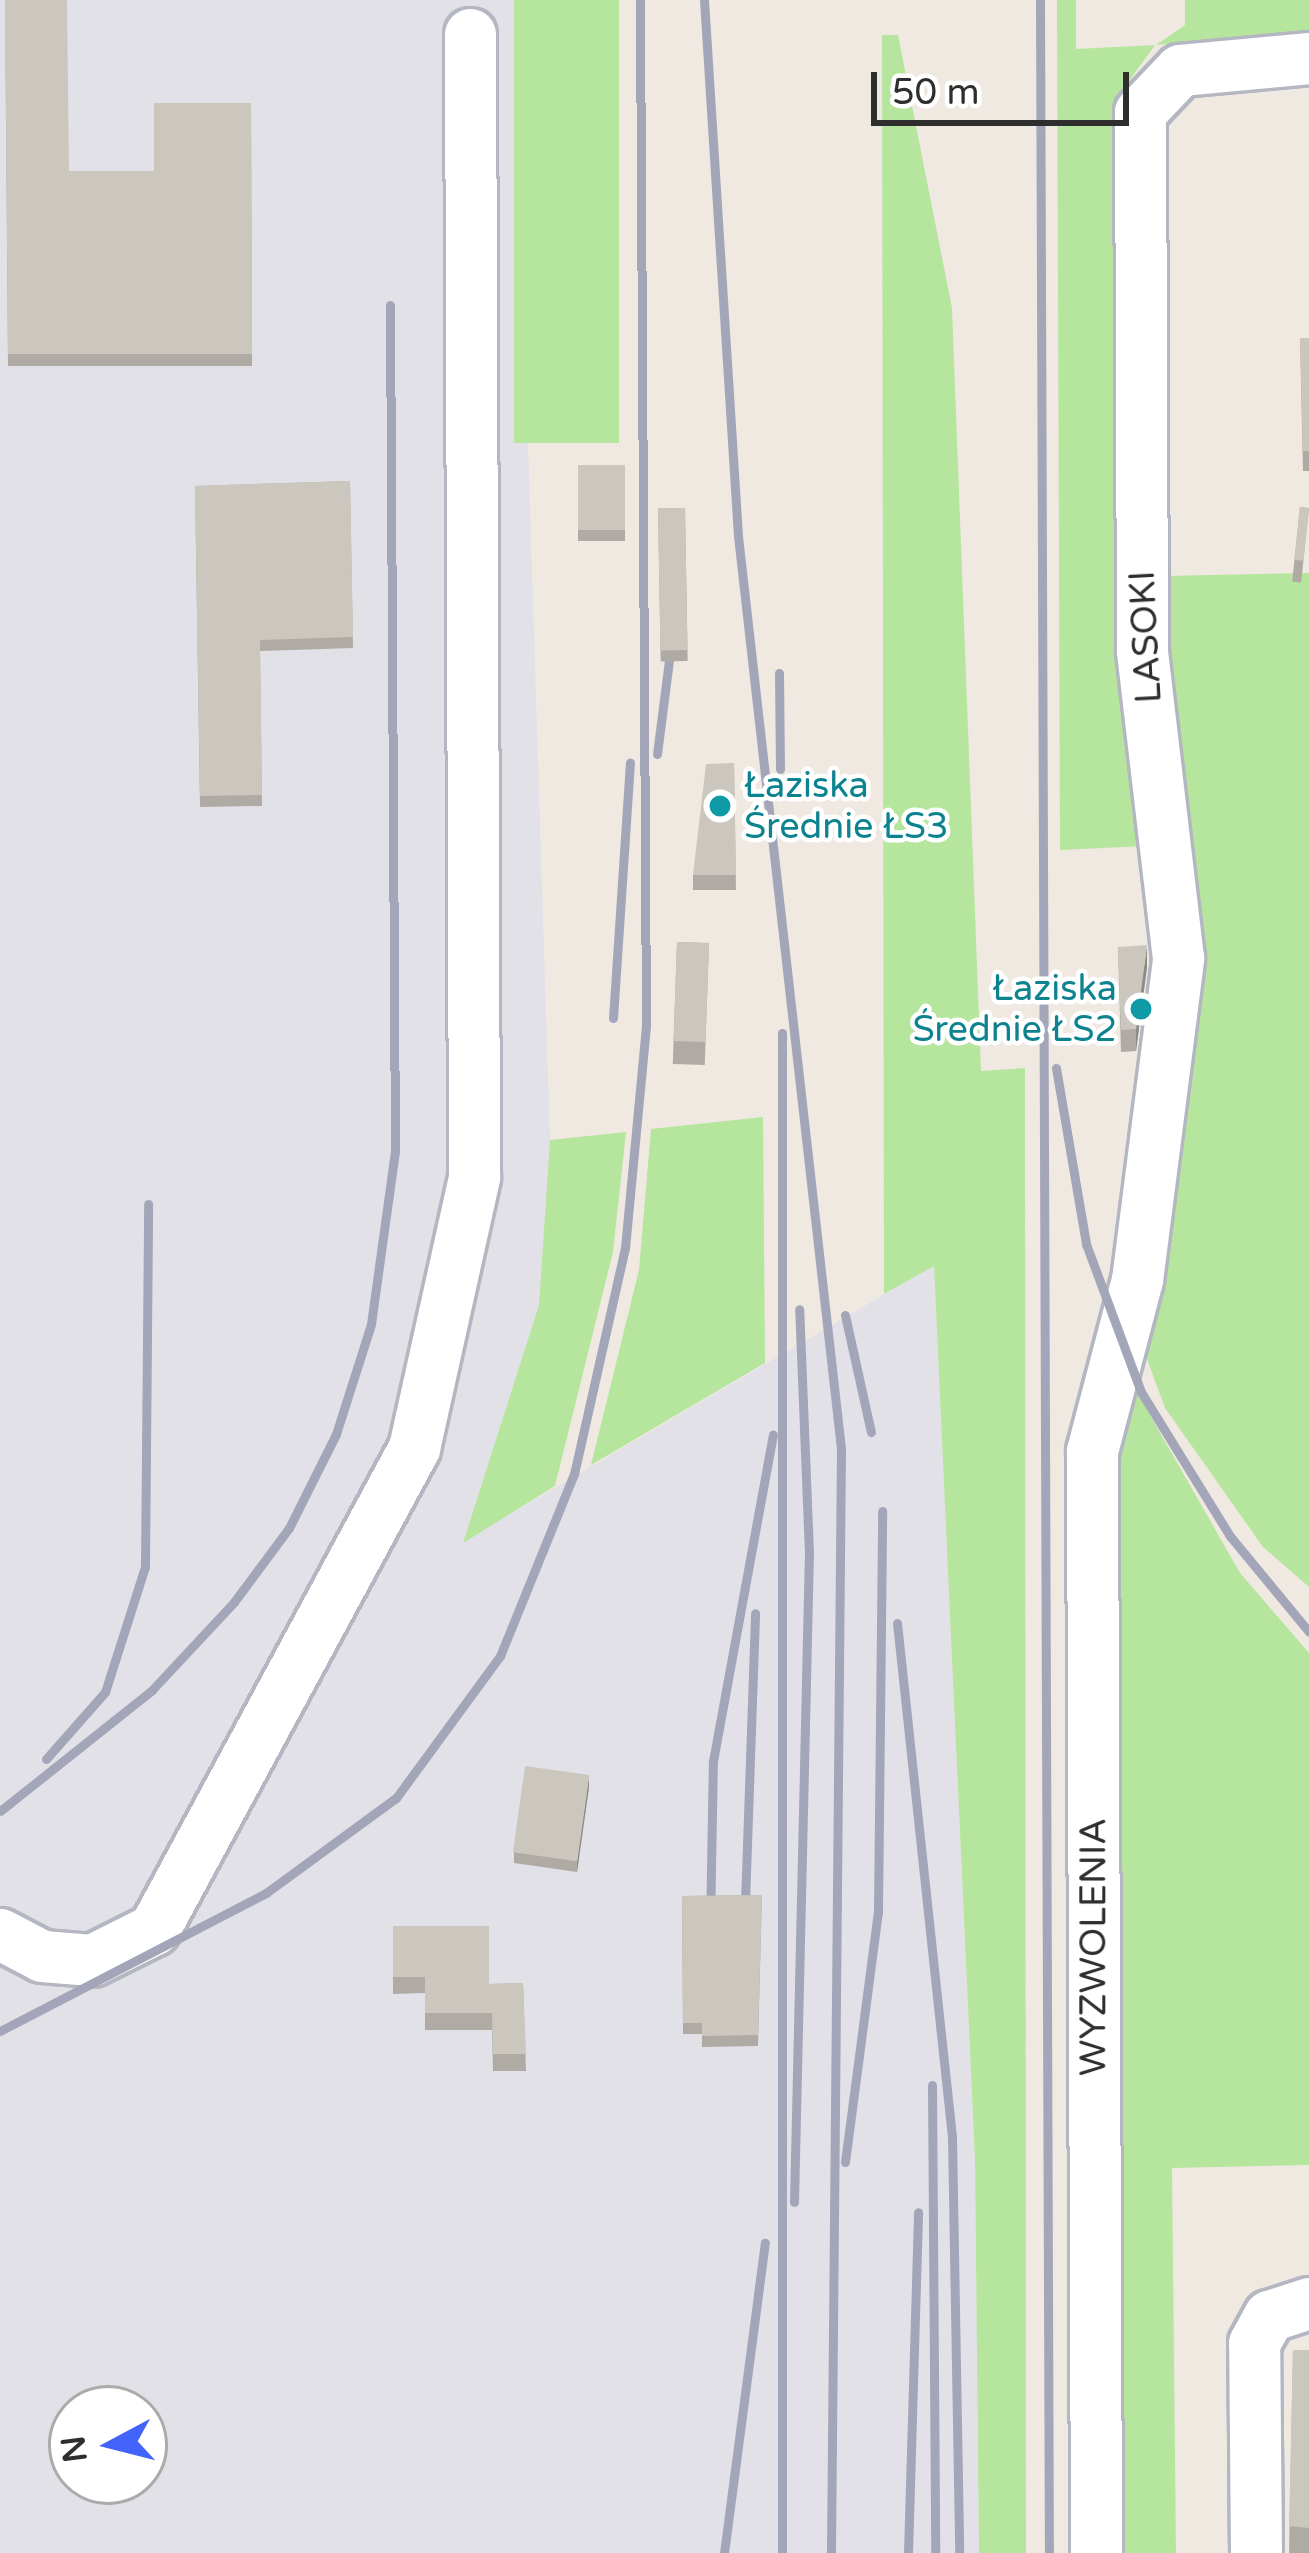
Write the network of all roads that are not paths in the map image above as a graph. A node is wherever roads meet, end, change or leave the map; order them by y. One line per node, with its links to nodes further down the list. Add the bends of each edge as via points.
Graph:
1 (470, 34): 4 (street, via 474,1178 414,1448 154,1929 92,1960 41,1956)
2 (1309, 58): 3 (street, LASOKI, via 1180,70 1140,112 1142,650 1178,958 1171,1079)
3 (1122, 1346): 6 (street, WYZWOLENIA, via 1096,1402 1092,1450)
4 (0, 1934)
5 (1309, 2303): 7 (street, via 1269,2316 1254,2343)
6 (1096, 2553)
7 (1256, 2553)

